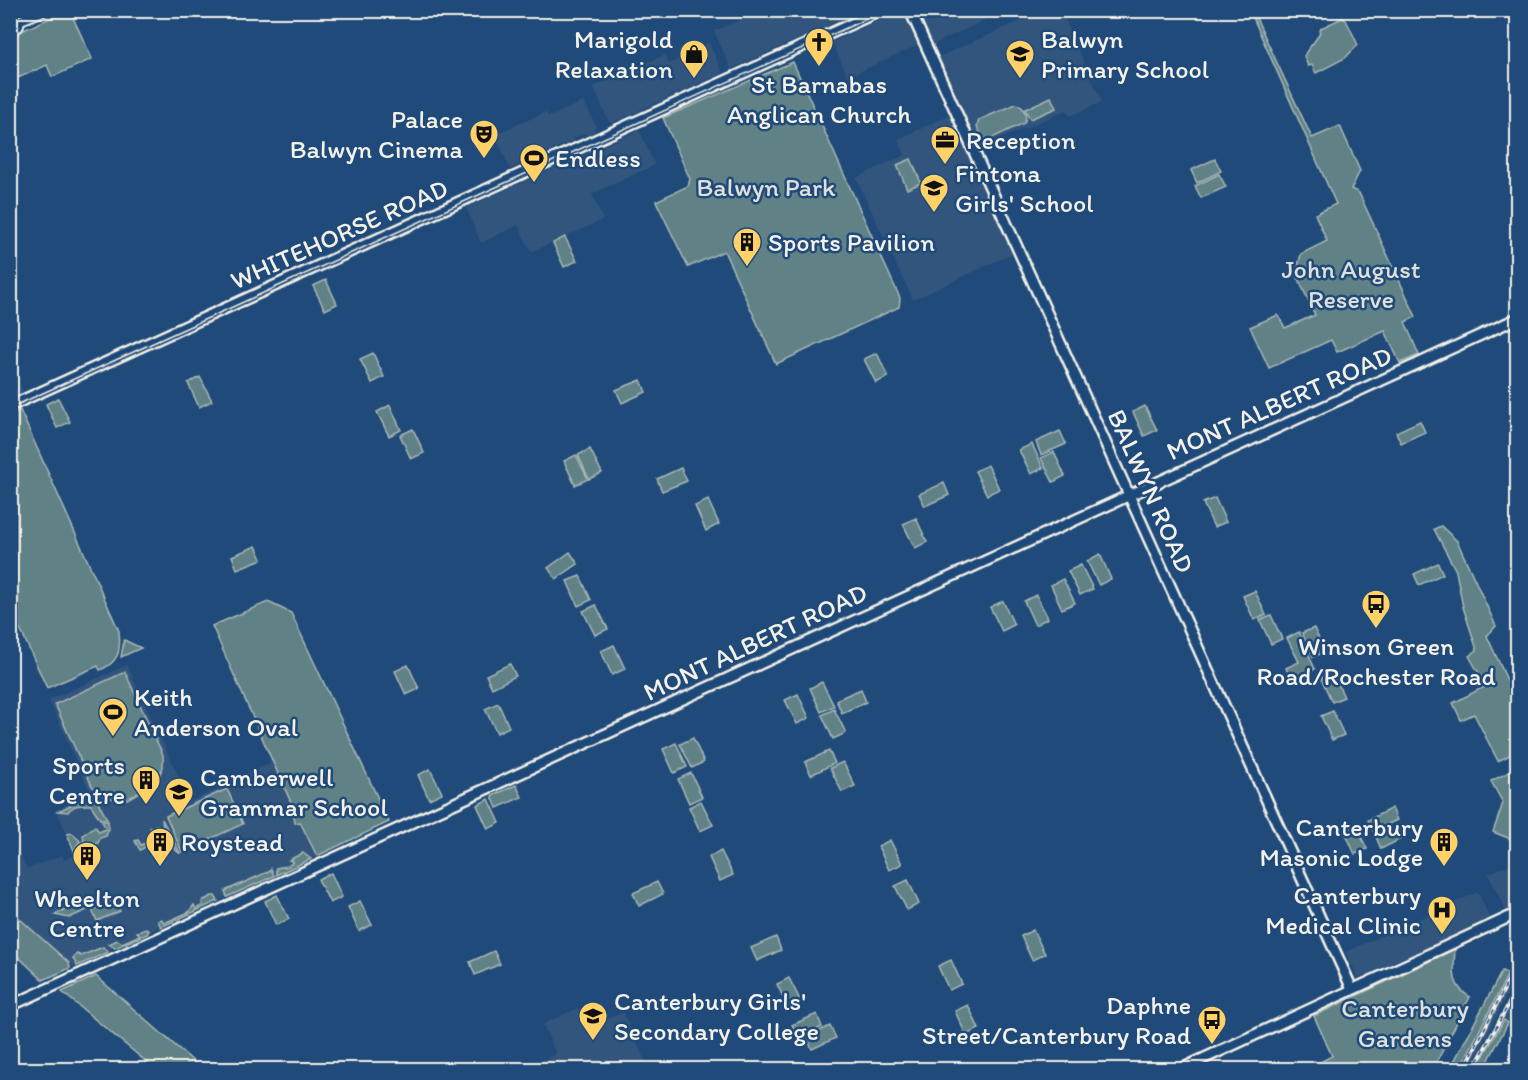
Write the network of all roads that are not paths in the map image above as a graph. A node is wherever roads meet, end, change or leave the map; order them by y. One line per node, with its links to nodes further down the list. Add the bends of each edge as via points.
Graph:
1 (882, 10): 6 (main road, WHITEHORSE ROAD)
2 (910, 10): 7 (main road, BALWYN ROAD)
3 (43, 12): 4 (street)
4 (14, 25)
5 (1518, 318): 7 (main road, MONT ALBERT ROAD)
6 (10, 406)
7 (1129, 494): 9 (main road, BALWYN ROAD); 10 (main road, MONT ALBERT ROAD)
8 (1518, 913): 9 (main road)
9 (1352, 989): 11 (main road)
10 (10, 1006)
11 (1179, 1070)

